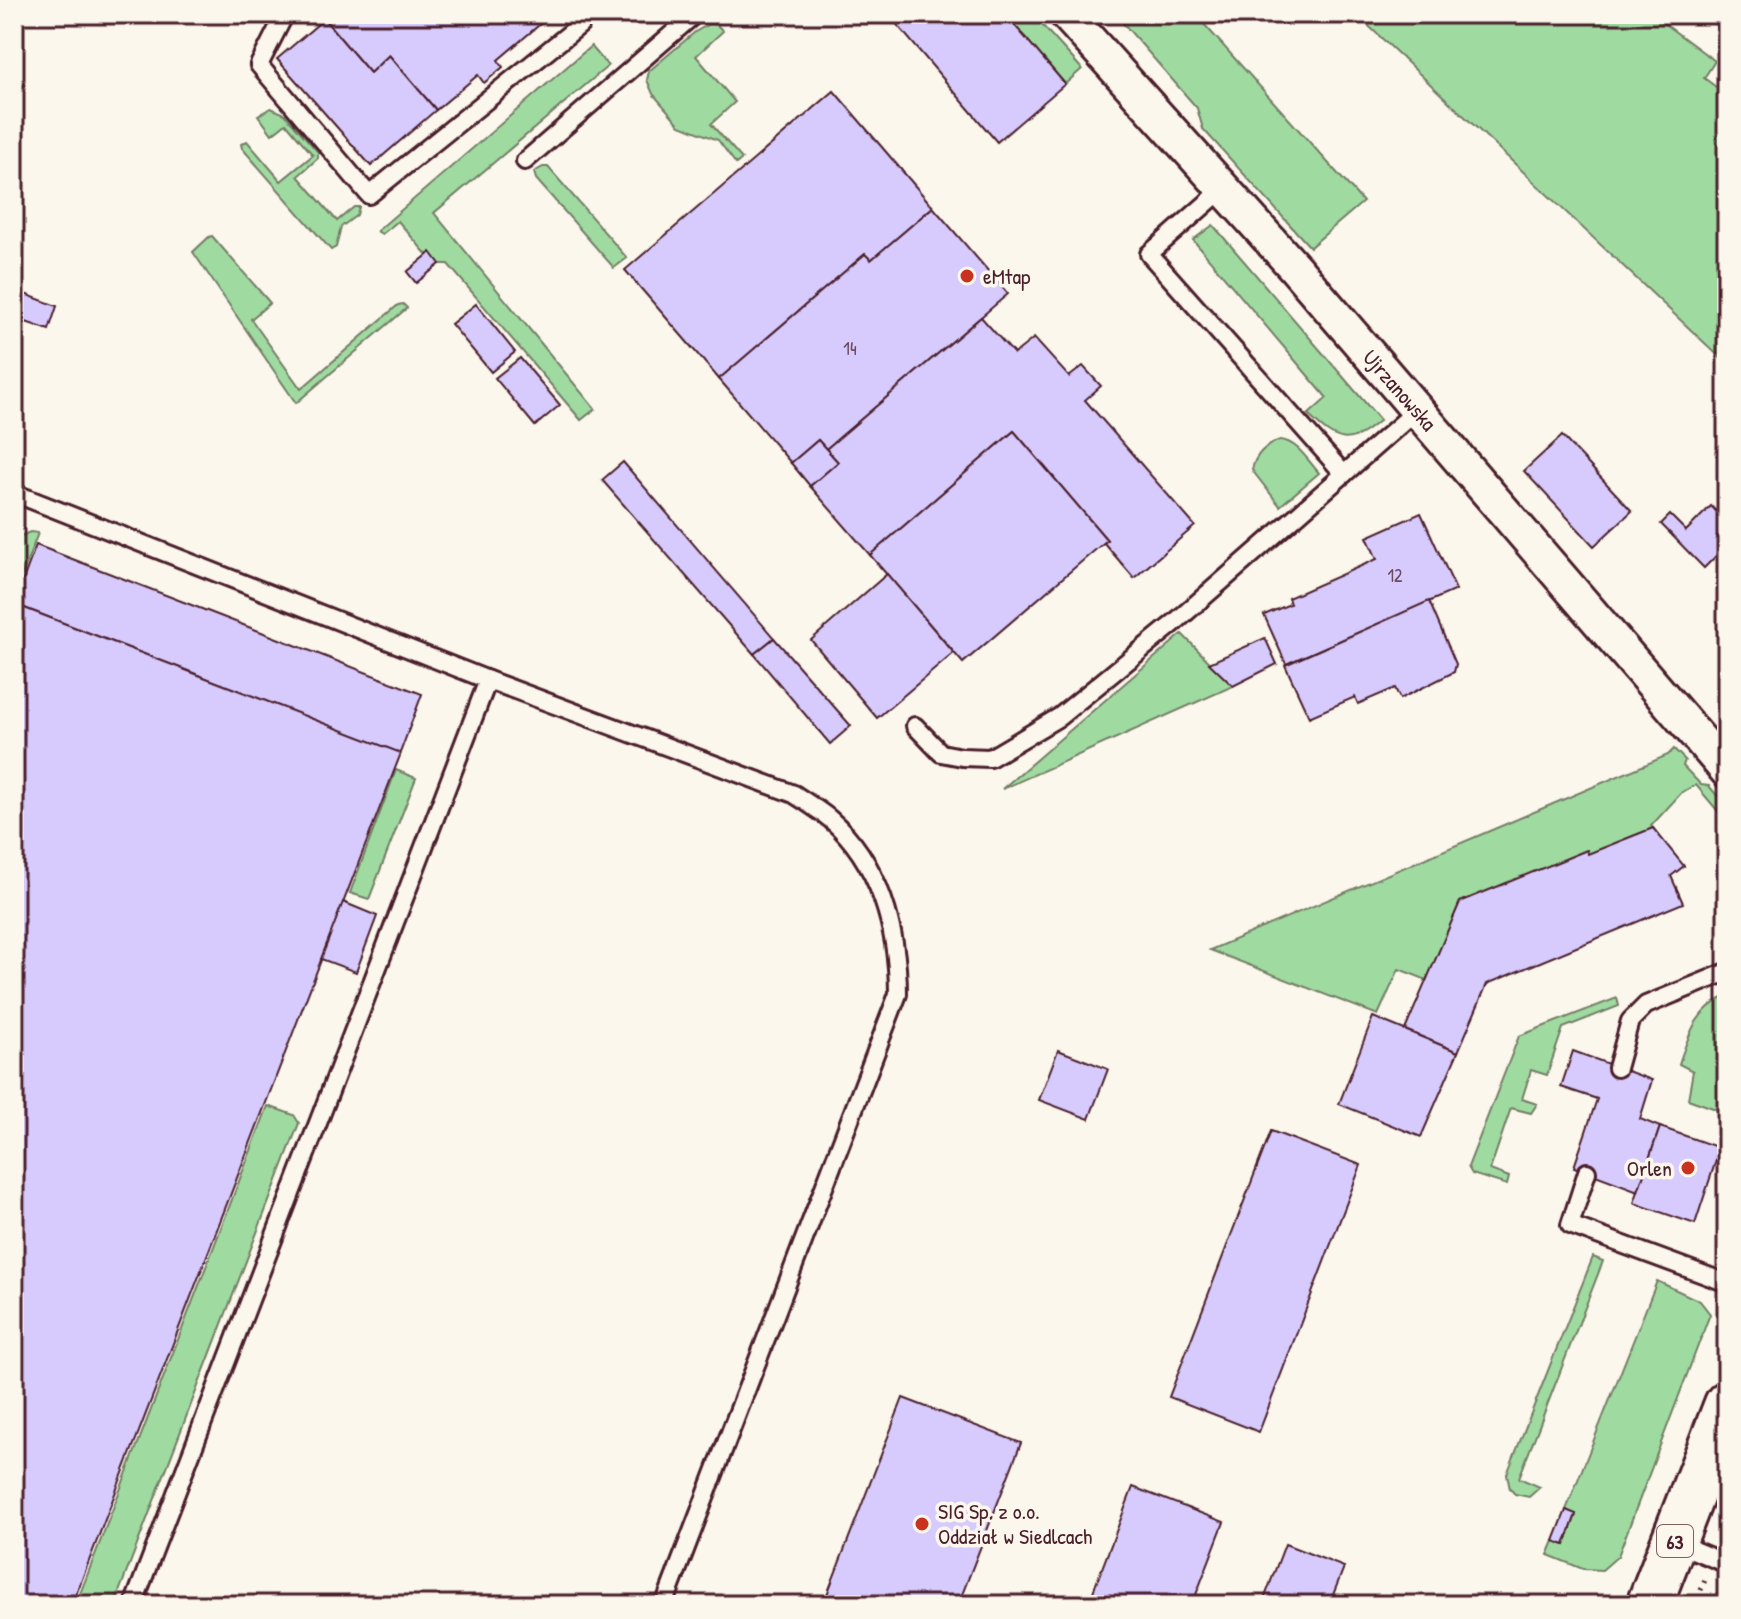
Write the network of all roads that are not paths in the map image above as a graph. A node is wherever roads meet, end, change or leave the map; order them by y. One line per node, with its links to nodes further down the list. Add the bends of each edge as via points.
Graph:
1 (285, 14): 2 (lane, via 259,65 369,195 580,25)
2 (578, 14)
3 (695, 14): 5 (lane)
4 (1066, 14): 6 (street, Ujrzanowska)
5 (525, 161)
6 (1224, 188): 7 (street, Ujrzanowska); 8 (lane, via 1149,254)
7 (1417, 410): 8 (lane); 12 (street, Ujrzanowska)
8 (1344, 474): 11 (lane, via 1059,717 1002,751 990,758 941,753)
9 (14, 493): 10 (lane)
10 (488, 680): 20 (lane); 21 (lane, via 794,794 831,819 863,857 889,916 898,958 898,994)
11 (915, 726)
12 (1727, 771)
13 (1727, 972): 14 (lane, via 1646,1005 1630,1021)
14 (1617, 1068)
15 (1587, 1172): 16 (lane, via 1570,1225)
16 (1727, 1283)
17 (1727, 1404): 18 (main road, 63)
18 (1674, 1542): 19 (lane); 22 (main road, 63)
19 (1727, 1564)
20 (133, 1605)
21 (664, 1605)
22 (1649, 1605)

